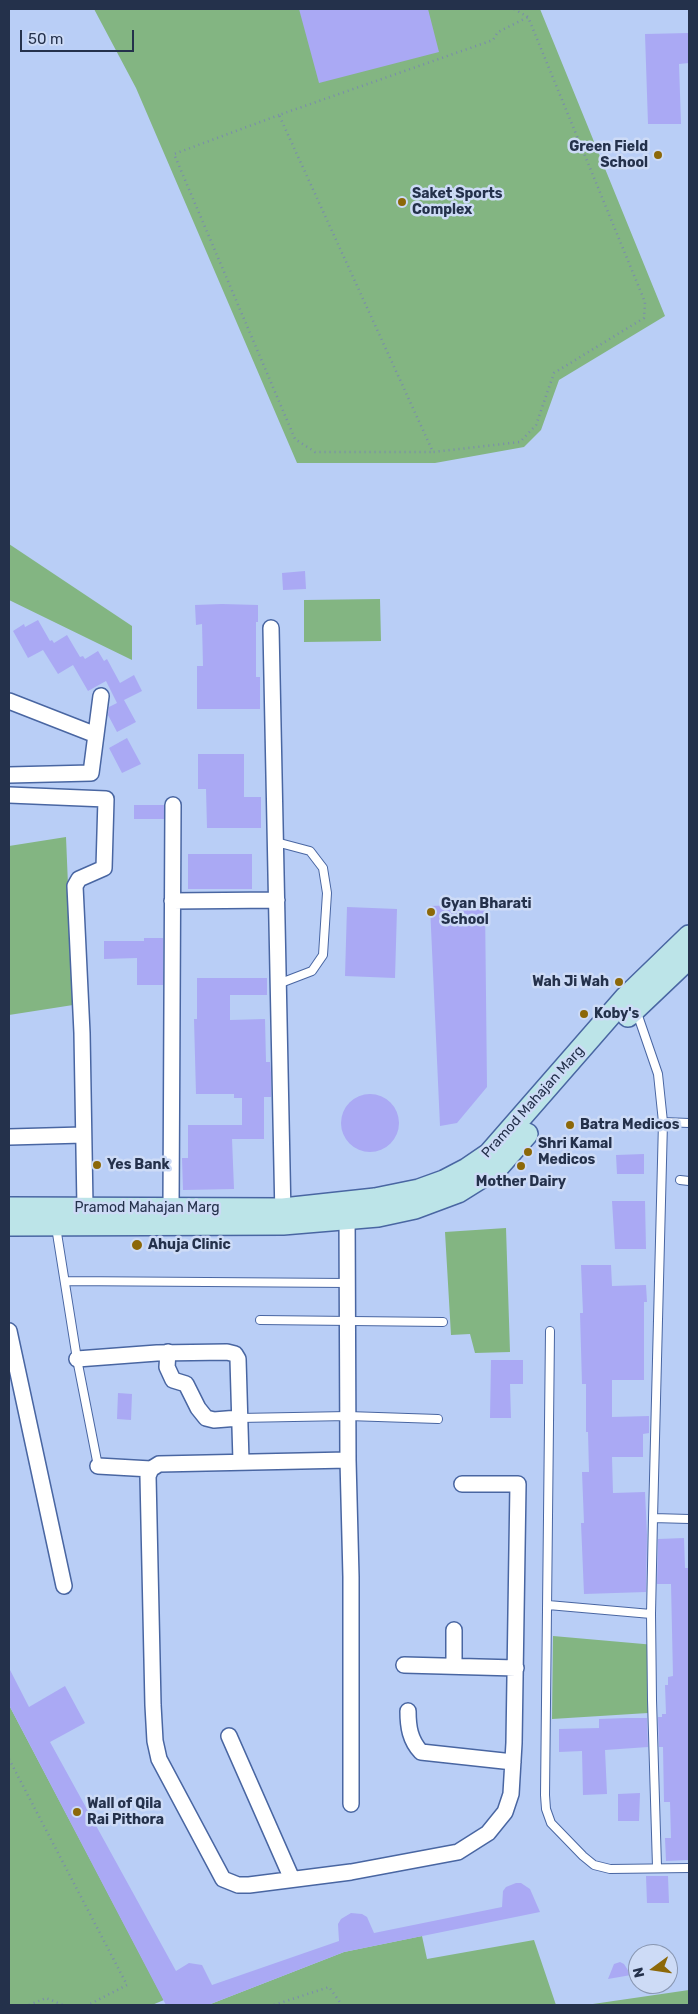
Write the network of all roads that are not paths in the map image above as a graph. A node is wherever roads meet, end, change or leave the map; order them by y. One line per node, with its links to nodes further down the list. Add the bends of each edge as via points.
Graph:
1 (271, 628): 8 (street)
2 (100, 696): 4 (street)
3 (9, 701): 4 (street)
4 (96, 735): 5 (street, via 91,773)
5 (9, 775)
6 (9, 795): 17 (street, via 106,799 104,868 78,879 75,886)
7 (173, 806): 10 (street)
8 (276, 842): 9 (street); 13 (lane, via 310,851 323,868 327,893 323,955 312,971)
9 (277, 900): 10 (street); 13 (street)
10 (172, 901): 23 (street)
11 (689, 936): 14 (street, Pramod Mahajan Marg)
12 (689, 958): 14 (street, Pramod Mahajan Marg)
13 (278, 984): 25 (street)
14 (631, 1003): 15 (lane, via 658,1074); 24 (street, Pramod Mahajan Marg, via 498,1167 479,1181 437,1201)
15 (663, 1122): 16 (lane); 45 (lane)
16 (689, 1123)
17 (83, 1135): 18 (street); 22 (street)
18 (9, 1137)
19 (680, 1180): 20 (lane)
20 (689, 1181)
21 (9, 1208): 22 (street, Pramod Mahajan Marg)
22 (85, 1208): 23 (street, Pramod Mahajan Marg)
23 (171, 1208): 25 (street, Pramod Mahajan Marg)
24 (347, 1209): 25 (street, Pramod Mahajan Marg); 29 (street)
25 (283, 1216): 27 (street, Pramod Mahajan Marg)
26 (9, 1225): 27 (street, Pramod Mahajan Marg)
27 (56, 1225): 28 (lane)
28 (65, 1281): 29 (lane); 36 (lane)
29 (348, 1283): 31 (street)
30 (260, 1320): 31 (lane)
31 (348, 1322): 32 (lane); 37 (street)
32 (443, 1322)
33 (9, 1331): 47 (street)
34 (550, 1331): 48 (lane)
35 (168, 1352): 36 (street); 38 (street, via 167,1366 173,1380 186,1384 206,1418); 38 (street, via 235,1354 238,1359)
36 (78, 1359): 42 (lane)
37 (348, 1416): 38 (lane); 39 (lane); 40 (street)
38 (240, 1418): 41 (street)
39 (438, 1419)
40 (348, 1460): 41 (street); 57 (street)
41 (241, 1462): 43 (street, via 159,1464)
42 (98, 1466): 43 (street)
43 (151, 1468): 60 (street, via 148,1476 153,1705 155,1741 160,1759 224,1879 238,1885)
44 (462, 1484): 53 (street, via 518,1484)
45 (653, 1518): 46 (lane); 49 (lane)
46 (689, 1519)
47 (64, 1586)
48 (548, 1605): 49 (lane); 58 (lane, via 545,1795 551,1823 594,1865 610,1869)
49 (651, 1614): 58 (lane)
50 (454, 1630): 52 (street)
51 (404, 1665): 52 (street)
52 (454, 1666): 53 (street)
53 (516, 1668): 56 (street)
54 (408, 1711): 56 (street, via 408,1730 421,1752)
55 (229, 1736): 60 (street)
56 (513, 1762): 60 (street, via 511,1794 505,1812 488,1833 458,1852 351,1872)
57 (351, 1804)
58 (657, 1867): 59 (lane)
59 (689, 1868)
60 (292, 1879)

